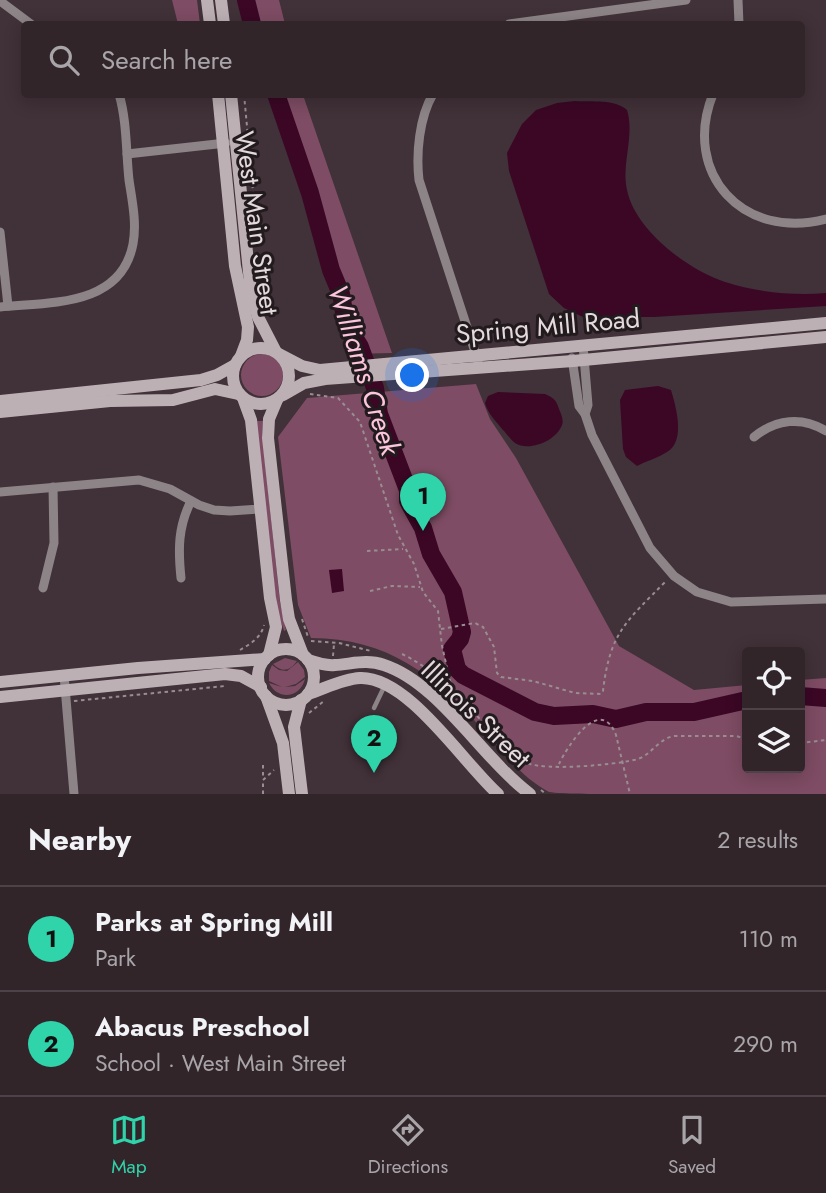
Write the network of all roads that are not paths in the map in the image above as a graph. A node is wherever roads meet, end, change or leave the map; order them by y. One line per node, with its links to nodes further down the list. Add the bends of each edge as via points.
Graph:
1 (207, 0): 7 (street)
2 (221, 0): 8 (street)
3 (686, 0): 9 (street)
4 (738, 0): 10 (street)
5 (0, 1): 6 (street)
6 (27, 21)
7 (210, 21)
8 (223, 21)
9 (531, 21)
10 (739, 21)
11 (120, 98): 17 (street)
12 (219, 98): 16 (street, West Main Street)
13 (231, 98): 16 (street, West Main Street)
14 (432, 98): 25 (street, via 424,120 419,180)
15 (711, 98): 18 (street, via 704,139 711,171 725,192 742,208 771,222 795,225)
16 (229, 143): 17 (street); 24 (street, West Main Street, via 251,292 257,317); 26 (street, West Main Street, via 235,266 248,327)
17 (127, 154): 20 (street, via 134,230 133,245 121,271 86,297)
18 (826, 219)
19 (0, 232): 20 (street)
20 (4, 307)
21 (826, 323): 23 (street, Spring Mill Road)
22 (826, 337): 27 (street, Spring Mill Road)
23 (577, 346): 25 (street, Spring Mill Road); 27 (street)
24 (277, 353): 26 (street, via 257,348); 30 (street, Spring Mill Road, via 310,369); 32 (street, via 289,374)
25 (476, 356): 28 (street, Spring Mill Road); 29 (street)
26 (238, 360): 31 (street, via 232,377); 33 (street, via 201,380)
27 (579, 361): 29 (street, Spring Mill Road); 43 (street, via 579,406 592,435 650,548 681,583 731,603)
28 (390, 369): 29 (street, Spring Mill Road); 30 (street, Spring Mill Road)
29 (481, 369)
30 (351, 372): 32 (street, Spring Mill Road, via 307,382)
31 (241, 396): 32 (street, via 262,405); 34 (street, via 215,389 173,400); 40 (street, via 251,420)
32 (280, 398): 45 (street, via 269,419 268,438 286,600)
33 (0, 401)
34 (0, 412)
35 (826, 431): 36 (street, via 811,423 790,421)
36 (754, 437)
37 (53, 487): 38 (street); 39 (street, via 139,480); 42 (street, via 54,543)
38 (0, 492)
39 (191, 501): 40 (street, via 214,510); 41 (street, via 178,542)
40 (261, 509): 44 (street, via 276,627)
41 (181, 578)
42 (43, 587)
43 (826, 599)
44 (267, 657): 45 (street, via 286,649); 46 (street); 49 (street, via 259,673)
45 (306, 658): 52 (street, via 314,677); 58 (street, Illinois Street, via 332,665 372,662 417,683 504,774)
46 (64, 676): 47 (street); 51 (street)
47 (0, 682)
48 (386, 685): 52 (street, Illinois Street, via 353,679); 53 (lane); 57 (street, Illinois Street, via 421,711)
49 (263, 691): 51 (street, via 241,676 225,674); 52 (street, via 284,704); 55 (street, via 283,743)
50 (0, 697): 51 (street)
51 (66, 697): 54 (street)
52 (304, 697): 56 (street, via 294,727)
53 (374, 708)
54 (74, 794)
55 (289, 794)
56 (302, 794)
57 (498, 794)
58 (530, 794)

